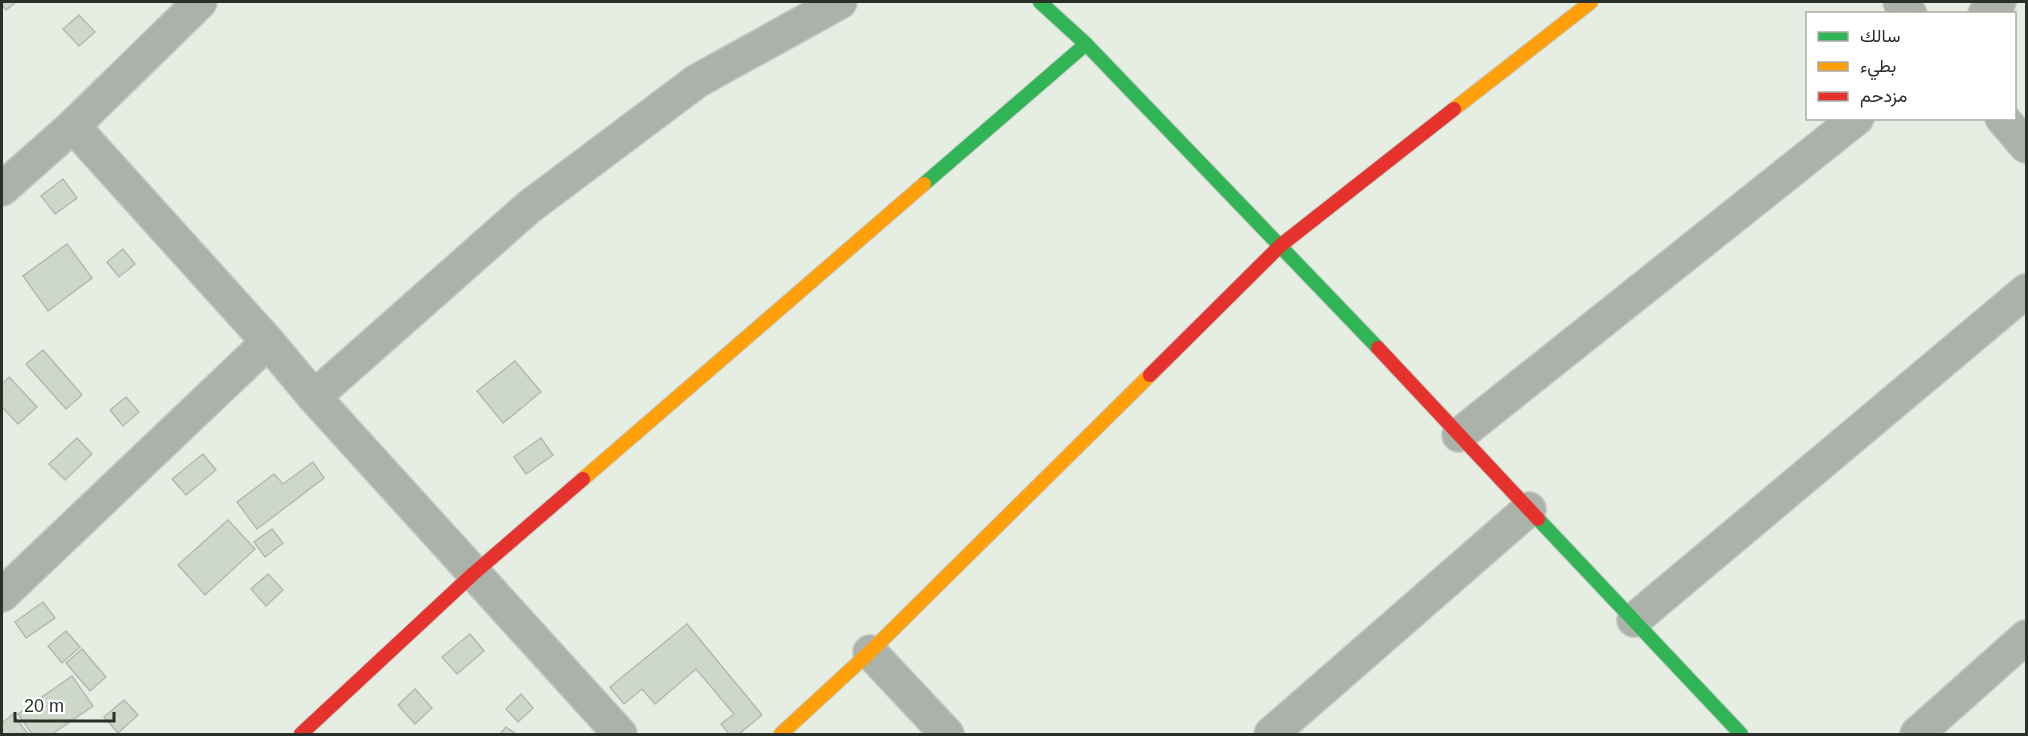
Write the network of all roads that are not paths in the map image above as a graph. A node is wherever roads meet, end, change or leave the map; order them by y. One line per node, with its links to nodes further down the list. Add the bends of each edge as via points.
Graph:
1 (200, 2): 10 (street)
2 (840, 2): 16 (street, via 697,81 529,207)
3 (1040, 2): 7 (street)
4 (1591, 2): 13 (street)
5 (2000, 2): 6 (street)
6 (1988, 12)
7 (1086, 44): 13 (street); 19 (street)
8 (1854, 120): 17 (street)
9 (2004, 120): 11 (street)
10 (73, 126): 12 (street); 15 (street)
11 (2026, 146)
12 (2, 189)
13 (1281, 245): 17 (street); 23 (street)
14 (2026, 291): 21 (street)
15 (268, 342): 16 (street); 20 (street)
16 (314, 397): 19 (street)
17 (1460, 435): 18 (street)
18 (1529, 509): 21 (street); 28 (street)
19 (473, 574): 24 (street); 25 (street)
20 (2, 595)
21 (1634, 620): 29 (street)
22 (2026, 637): 30 (street)
23 (870, 652): 26 (street); 27 (street)
24 (301, 735)
25 (620, 735)
26 (782, 735)
27 (947, 735)
28 (1271, 735)
29 (1741, 735)
30 (1917, 735)

